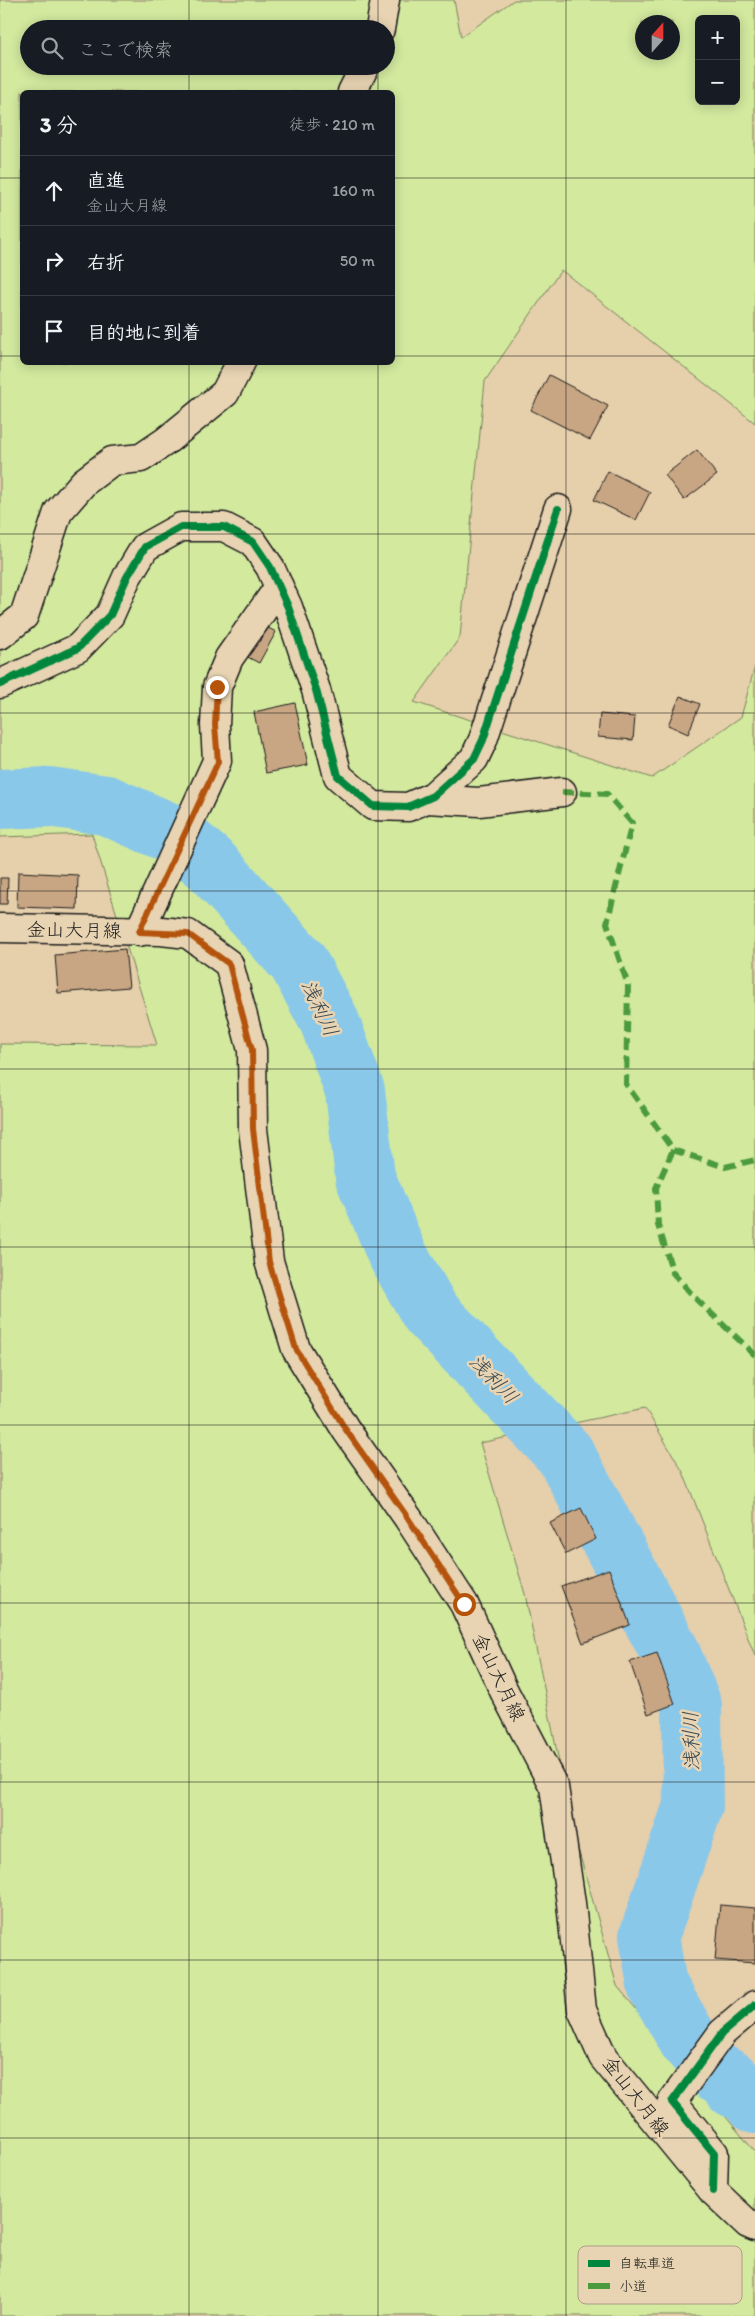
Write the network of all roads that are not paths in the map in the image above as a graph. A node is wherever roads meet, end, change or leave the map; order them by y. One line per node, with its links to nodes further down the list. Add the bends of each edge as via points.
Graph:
1 (385, 0): 2 (street)
2 (382, 20)
3 (360, 75): 4 (street)
4 (353, 90)
5 (239, 365): 8 (street, via 225,393 166,442 141,458 112,461 84,482 58,512 24,616)
6 (558, 509): 11 (street, via 483,740 474,759)
7 (279, 587): 9 (street, via 254,542 224,527 181,527 144,547 110,615 78,648); 11 (street, via 316,690 338,776 373,806 408,807); 13 (street, via 229,658 217,687 215,725 218,762)
8 (0, 636)
9 (0, 684)
10 (562, 792): 11 (street, via 479,802)
11 (427, 799)
12 (0, 928): 13 (street, 金山大月線)
13 (139, 932): 15 (street, 金山大月線, via 188,934 229,964 252,1050 253,1129 269,1262 296,1349 346,1430 464,1604 554,1787 582,2010 603,2057)
14 (755, 2005): 15 (street, via 722,2033 672,2102 714,2153)
15 (713, 2191): 16 (street, 金山大月線)
16 (755, 2227)

